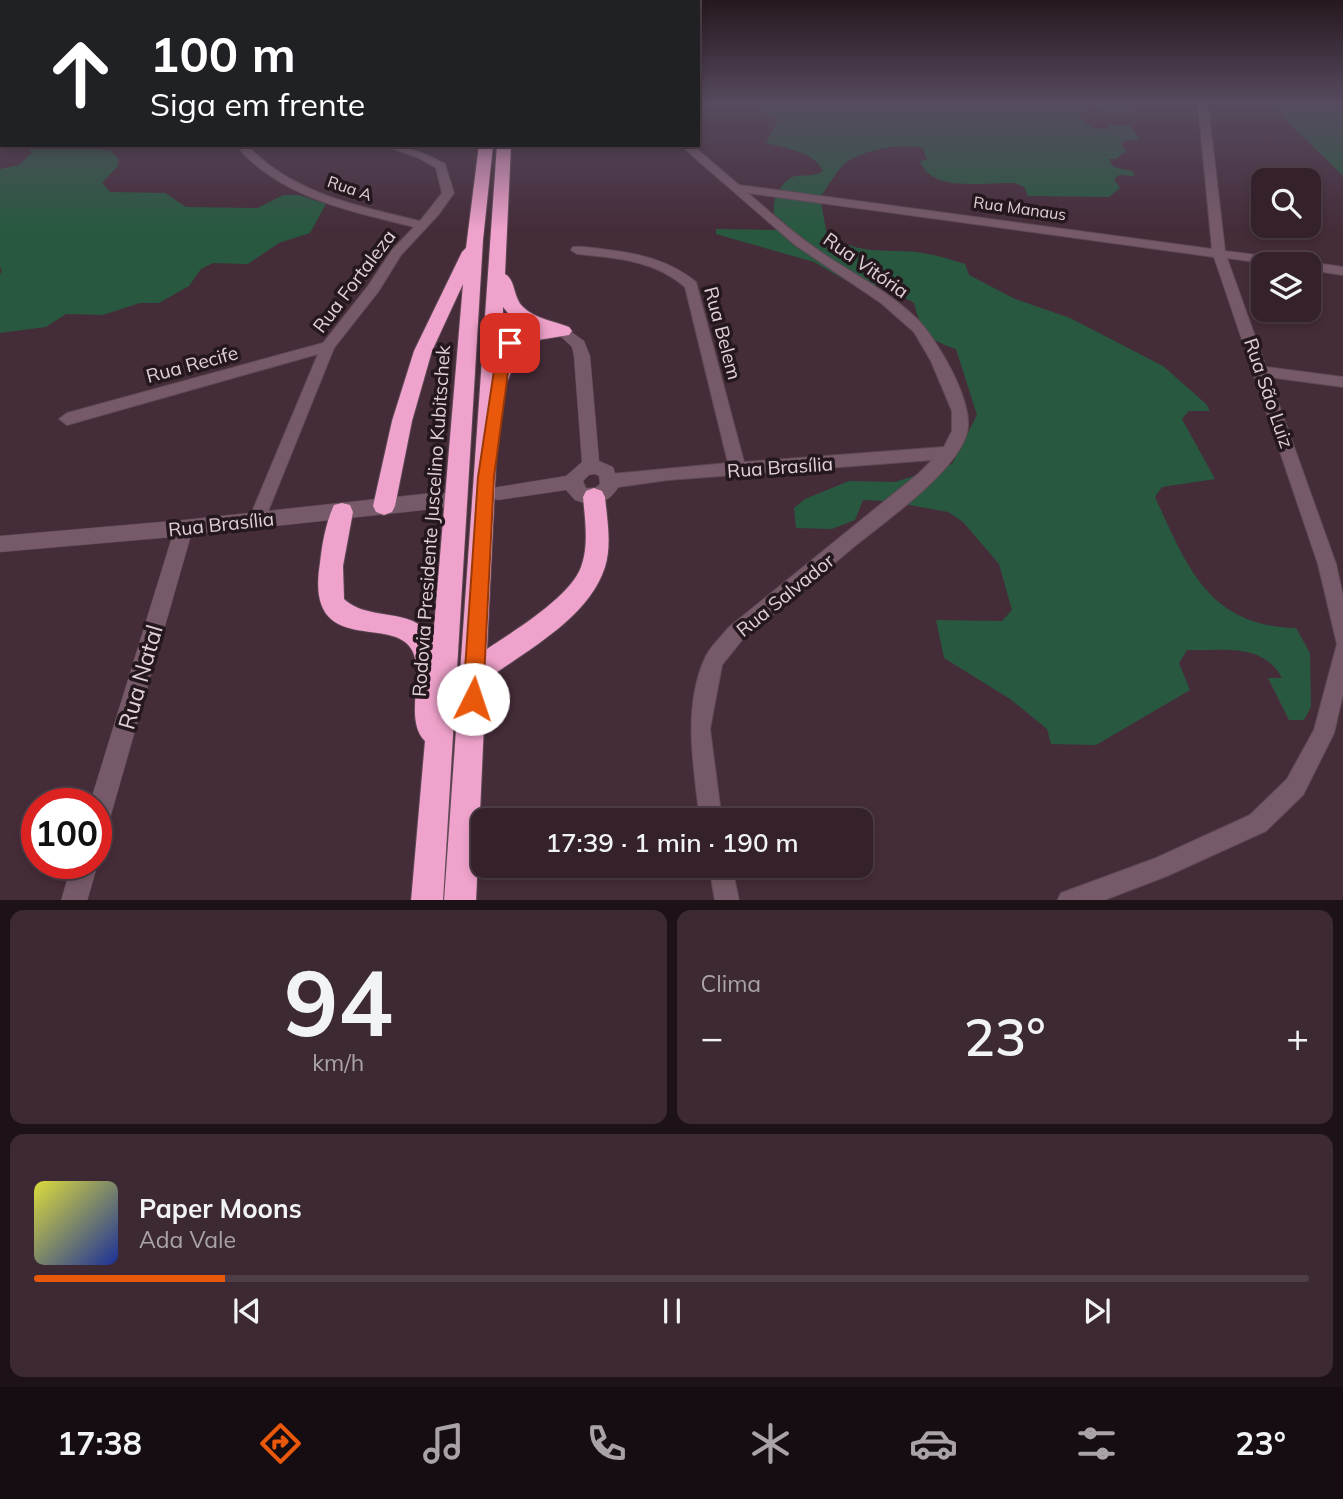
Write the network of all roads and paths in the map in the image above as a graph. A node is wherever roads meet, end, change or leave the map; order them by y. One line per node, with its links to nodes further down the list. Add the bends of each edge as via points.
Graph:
1 (1207, 146): 11 (street, Rua São Luiz)
2 (243, 147): 8 (street, Rua A, via 261,167 311,192)
3 (394, 147): 8 (street, Rua Fortaleza, via 442,166 448,193)
4 (486, 147): 9 (highway, Rodovia Presidente Juscelino Kubitschek)
5 (504, 147): 9 (highway, Rodovia Presidente Juscelino Kubitschek)
6 (687, 147): 7 (street, Rua Vitória)
7 (738, 188): 11 (street, Rua Manaus); 20 (street, Rua Vitória, via 798,241 913,323 928,342 956,399 959,436)
8 (421, 225): 16 (street, Rua Fortaleza)
9 (486, 238): 15 (highway, via 508,305 528,320); 24 (highway, Rodovia Presidente Juscelino Kubitschek); 27 (highway, via 423,351); 35 (highway, Rodovia Presidente Juscelino Kubitschek)
10 (577, 250): 22 (street, Rua Belem, via 649,261 668,267 691,285)
11 (1219, 253): 12 (street, Rua Manaus); 17 (street, Rua São Luiz)
12 (1251, 258)
13 (1321, 268): 14 (street)
14 (1343, 271)
15 (563, 331): 21 (street, via 579,345 582,356); 24 (highway, via 526,336 505,350)
16 (328, 346): 19 (street, Rua Recife); 29 (street, Rua Fortaleza)
17 (1261, 371): 18 (street); 32 (street, Rua São Luiz, via 1327,564)
18 (1343, 382)
19 (66, 419)
20 (948, 453): 22 (street, Rua Brasília); 37 (street, Rua Salvador, via 925,478 735,634 713,661 700,729)
21 (591, 467): 23 (street, via 580,470); 25 (street, via 607,472)
22 (738, 470): 25 (street, Rua Brasília, via 668,474)
23 (573, 482): 24 (street); 25 (street, via 576,492)
24 (492, 485): 34 (highway, Rodovia Presidente Juscelino Kubitschek)
25 (603, 489): 34 (highway, via 593,570 568,604)
26 (442, 500): 27 (street, Rua Brasília)
27 (384, 506): 28 (street, Rua Brasília)
28 (342, 512): 29 (street, Rua Brasília); 35 (highway, via 329,583 331,602 350,617 417,635 430,663 428,715)
29 (257, 519): 30 (street, Rua Brasília)
30 (184, 528): 31 (street, Rua Brasília); 36 (street, Rua Natal)
31 (0, 544)
32 (1343, 638)
33 (1343, 651): 44 (street, via 1324,733 1295,787 1258,823 1159,868)
34 (474, 673): 42 (highway, Rodovia Presidente Juscelino Kubitschek)
35 (438, 762): 41 (highway, Rodovia Presidente Juscelino Kubitschek)
36 (107, 788)
37 (709, 808)
38 (722, 878): 43 (street)
39 (80, 879): 40 (street)
40 (74, 900)
41 (427, 900)
42 (460, 900)
43 (727, 900)
44 (1072, 900)

